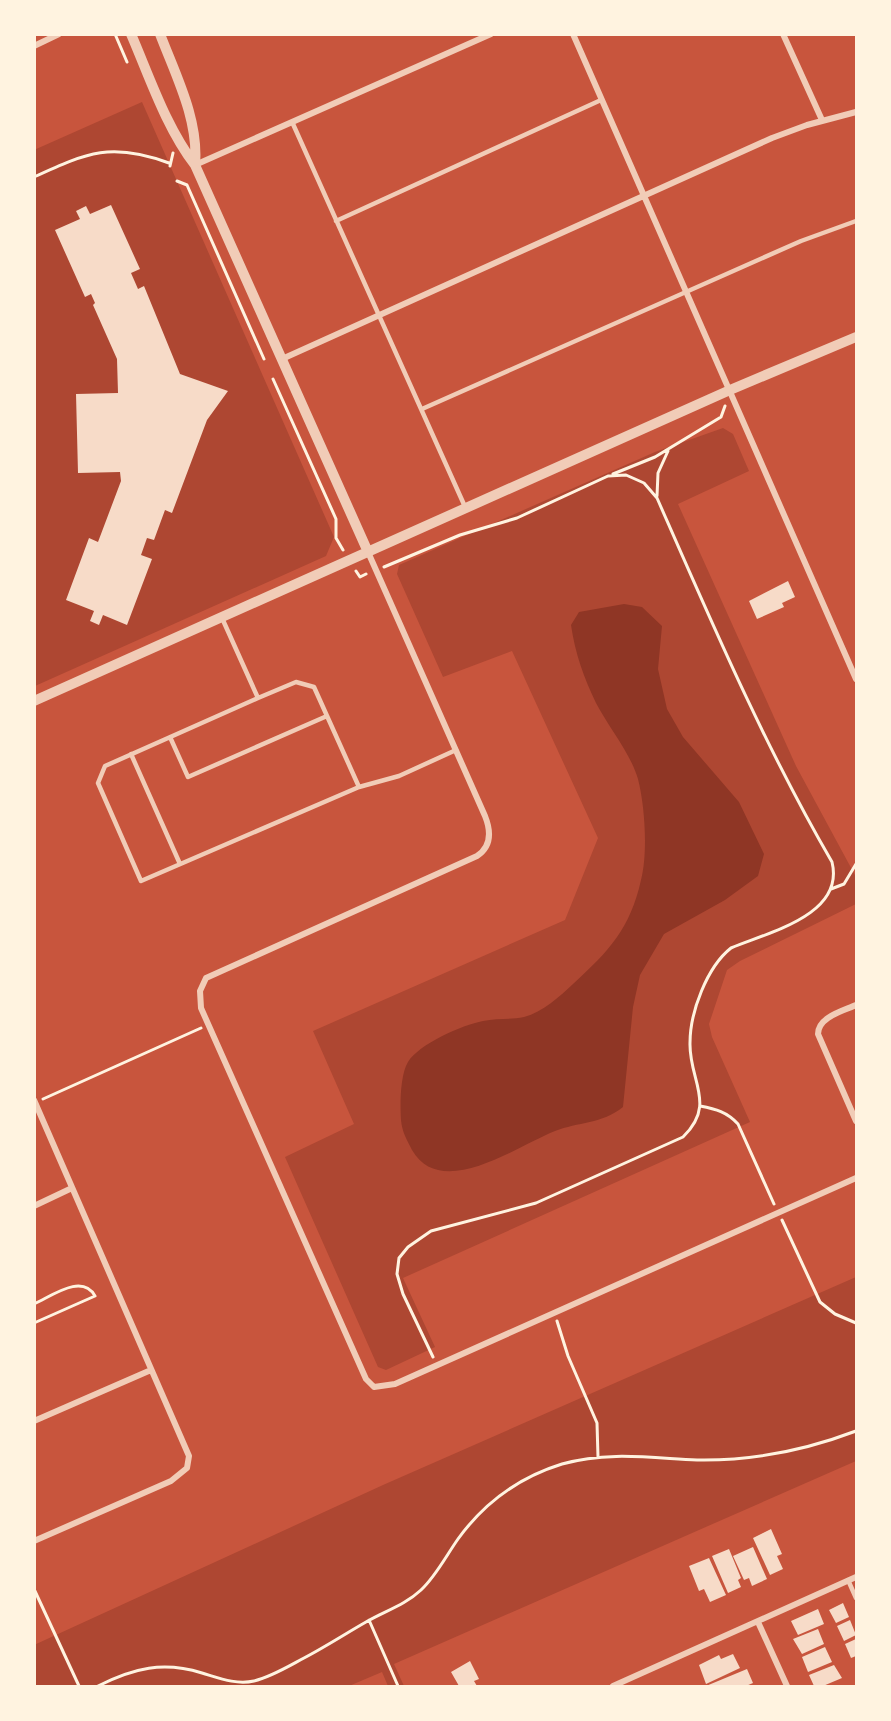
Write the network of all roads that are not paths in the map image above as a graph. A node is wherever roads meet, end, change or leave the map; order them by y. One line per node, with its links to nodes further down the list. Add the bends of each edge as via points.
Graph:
1 (59, 34): 7 (street)
2 (131, 34): 12 (street, via 178,139)
3 (160, 34): 12 (street, via 192,122 197,143)
4 (491, 34): 11 (street)
5 (573, 34): 8 (street)
6 (783, 34): 10 (street)
7 (34, 46)
8 (601, 100): 13 (street); 14 (lane)
9 (856, 112): 10 (street)
10 (822, 120): 13 (street, via 772,138)
11 (293, 124): 12 (street); 14 (lane)
12 (195, 165): 19 (street)
13 (644, 196): 16 (street); 17 (street)
14 (336, 221): 17 (lane)
15 (856, 221): 16 (lane, via 801,241)
16 (686, 293): 20 (street); 21 (lane)
17 (379, 314): 19 (street); 21 (lane)
18 (856, 337): 20 (street)
19 (282, 359): 23 (street)
20 (730, 390): 22 (street); 25 (street)
21 (422, 409): 22 (lane)
22 (466, 509): 23 (street)
23 (368, 552): 24 (street); 30 (street)
24 (222, 618): 26 (lane); 27 (street)
25 (856, 678)
26 (258, 698): 28 (lane, via 296,682 314,687); 29 (lane)
27 (34, 701)
28 (327, 716): 29 (lane, via 188,777); 32 (lane)
29 (170, 737): 31 (lane)
30 (456, 750): 32 (lane, via 399,776); 37 (street, via 489,826 489,842 477,856 201,983 201,1008 360,1369 374,1387 395,1384)
31 (131, 754): 33 (lane); 33 (lane, via 105,766 98,783 141,881)
32 (359, 788): 33 (lane)
33 (180, 864)
34 (856, 1005): 36 (street, via 818,1027 819,1042)
35 (38, 1100): 38 (street)
36 (856, 1121)
37 (856, 1178)
38 (72, 1188): 39 (street); 40 (street)
39 (34, 1206)
40 (151, 1370): 41 (street); 42 (street, via 189,1456 187,1468 171,1480)
41 (34, 1421)
42 (34, 1541)
43 (856, 1576): 44 (street)
44 (848, 1580): 45 (lane); 46 (street)
45 (856, 1598)
46 (758, 1623): 47 (street); 48 (street)
47 (613, 1686)
48 (787, 1686)

